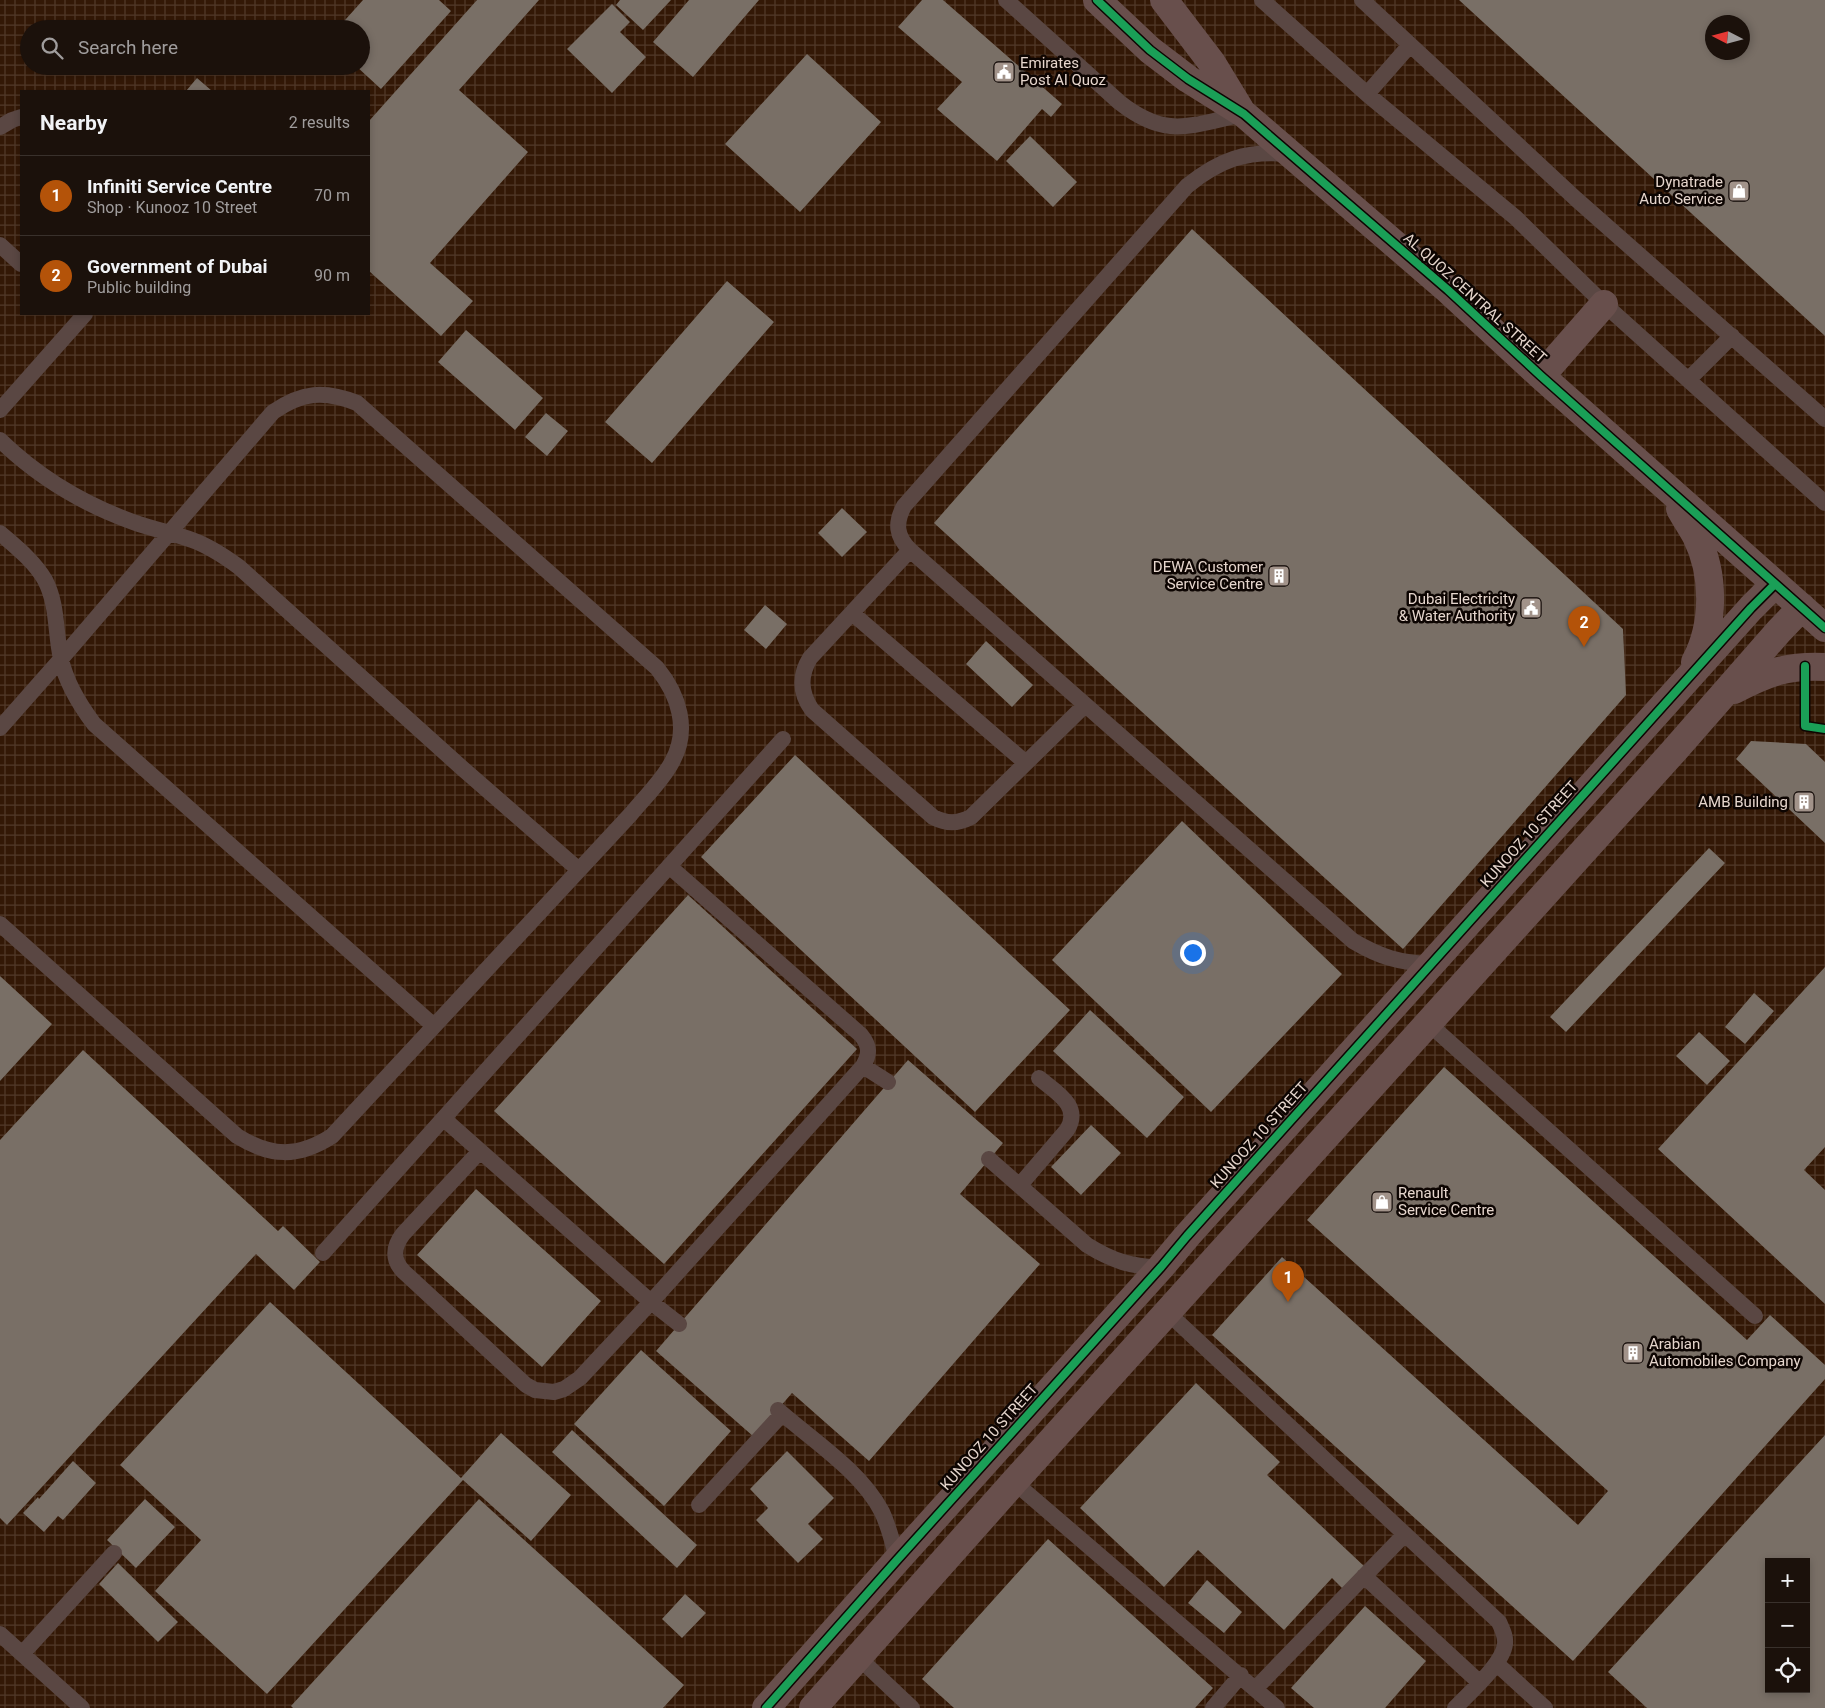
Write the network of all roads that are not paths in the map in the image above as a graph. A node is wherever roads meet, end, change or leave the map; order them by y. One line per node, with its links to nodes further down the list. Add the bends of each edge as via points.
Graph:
1 (1006, 0): 8 (lane, via 1135,115 1173,127 1193,126)
2 (1097, 0): 8 (street, AL QUOZ CENTRAL STREET, via 1150,50 1188,79)
3 (1164, 0): 8 (street, AL QUOZ CENTRAL STREET, via 1212,63)
4 (1262, 0): 7 (lane)
5 (1362, 0): 6 (lane)
6 (1410, 45): 7 (lane); 16 (lane, via 1576,199)
7 (1367, 94): 14 (lane, via 1516,218)
8 (1244, 114): 11 (street, AL QUOZ CENTRAL STREET)
9 (20, 117): 10 (lane)
10 (0, 127)
11 (1290, 154): 17 (street, AL QUOZ CENTRAL STREET, via 1448,290); 26 (lane, via 1271,152 1235,157 1217,164 1187,186 904,506 898,524 899,534)
12 (0, 245): 13 (lane)
13 (20, 263)
14 (1604, 304): 17 (street); 18 (lane)
15 (80, 316): 19 (lane)
16 (1732, 336): 18 (lane); 20 (lane)
17 (1541, 376): 22 (street, AL QUOZ CENTRAL STREET)
18 (1689, 379): 23 (lane)
19 (0, 410)
20 (1825, 419)
21 (0, 440): 24 (lane, via 39,474 69,493 134,522)
22 (1670, 490): 27 (street, AL QUOZ CENTRAL STREET); 33 (street, via 1696,537 1706,564 1710,592 1709,623 1700,653)
23 (1825, 503)
24 (168, 532): 31 (lane); 40 (lane, via 217,552 238,567); 40 (lane, via 272,412 288,402 322,394 340,396 357,403 657,668 676,696 681,729 673,761 631,814)
25 (0, 533): 31 (lane, via 29,560 45,581 56,616)
26 (910, 550): 29 (lane); 34 (lane)
27 (1775, 584): 28 (street, AL QUOZ CENTRAL STREET); 33 (street, KUNOOZ 10 STREET)
28 (1802, 607): 30 (street, AL QUOZ CENTRAL STREET); 35 (street)
29 (852, 614): 38 (lane); 38 (lane, via 804,668 802,690 806,701 812,710 933,817 952,823 971,817)
30 (1825, 628)
31 (61, 659): 36 (lane); 44 (lane, via 68,683 94,724)
32 (1825, 667): 35 (street, via 1806,666 1768,673 1733,690)
33 (1686, 680): 42 (street, KUNOOZ 10 STREET)
34 (1085, 704): 38 (lane); 42 (lane, via 1353,941 1390,959)
35 (1705, 715): 43 (street)
36 (0, 728)
37 (783, 739): 39 (lane)
38 (1026, 763)
39 (669, 866): 45 (lane, via 862,1035 869,1050); 48 (lane)
40 (579, 870): 44 (lane)
41 (0, 924): 44 (lane, via 237,1136 267,1151 301,1151 332,1136)
42 (1431, 964): 53 (street, KUNOOZ 10 STREET)
43 (1428, 1023): 55 (street); 56 (lane)
44 (434, 1026)
45 (863, 1066): 47 (lane); 54 (lane)
46 (1039, 1078): 51 (lane, via 1070,1106 1072,1123)
47 (888, 1082)
48 (444, 1119): 49 (lane); 52 (lane)
49 (480, 1151): 54 (lane); 54 (lane, via 403,1234 395,1249 395,1258 404,1272 526,1385 545,1392 572,1385)
50 (989, 1158): 51 (lane)
51 (1020, 1185): 53 (lane, via 1087,1246 1124,1264)
52 (323, 1254)
53 (1161, 1267): 62 (street, KUNOOZ 10 STREET)
54 (651, 1302): 57 (lane)
55 (1167, 1312): 58 (street); 60 (lane)
56 (1756, 1316)
57 (679, 1324)
58 (1014, 1482): 66 (street); 68 (lane)
59 (699, 1505): 62 (lane, via 780,1412 857,1477 882,1512)
60 (1405, 1534): 63 (lane); 67 (lane, via 1499,1622 1505,1644)
61 (114, 1553): 65 (lane)
62 (897, 1560): 72 (street, KUNOOZ 10 STREET)
63 (1364, 1576): 69 (lane); 70 (lane)
64 (0, 1634): 65 (lane)
65 (22, 1654): 71 (lane)
66 (858, 1657): 73 (street); 74 (lane)
67 (1497, 1664): 69 (lane); 78 (lane)
68 (1241, 1675): 70 (lane); 75 (lane)
69 (1479, 1682): 77 (lane)
70 (1256, 1688): 76 (lane)
71 (82, 1708)
72 (766, 1708)
73 (813, 1708)
74 (912, 1708)
75 (1213, 1708)
76 (1278, 1708)
77 (1455, 1708)
78 (1545, 1708)

